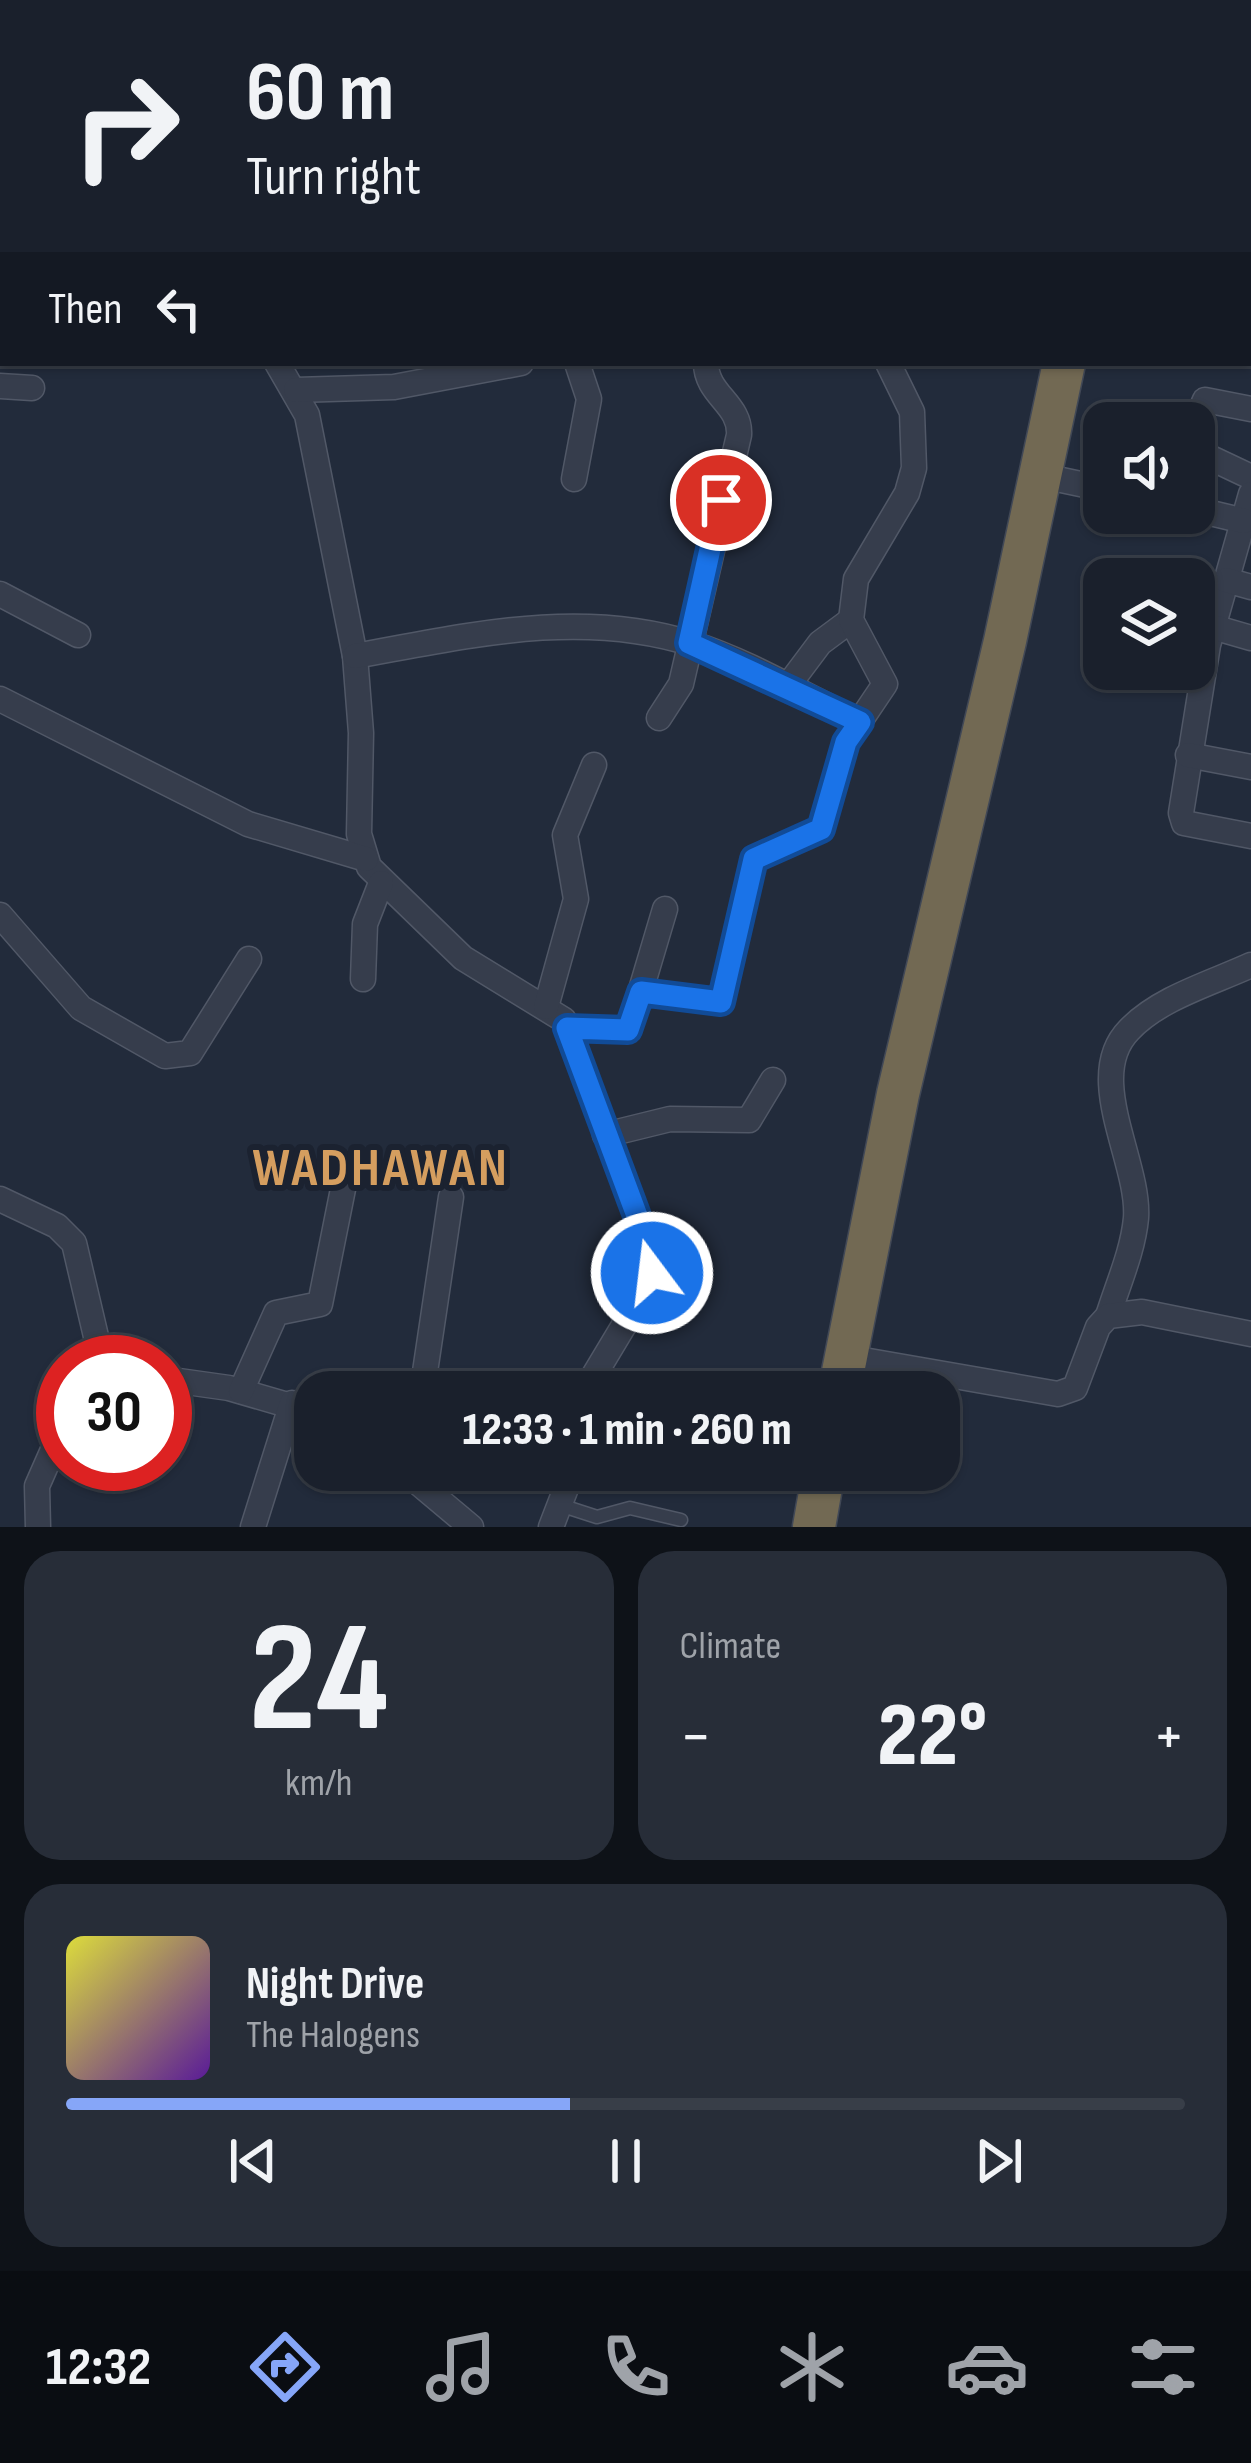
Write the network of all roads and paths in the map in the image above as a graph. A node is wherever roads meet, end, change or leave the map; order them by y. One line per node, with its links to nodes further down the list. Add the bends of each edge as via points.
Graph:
1 (279, 366): 9 (street)
2 (504, 366): 9 (street, via 394,387)
3 (579, 366): 15 (street, via 589,399)
4 (706, 366): 27 (street, via 710,387 736,414 739,435)
5 (889, 366): 22 (street, via 912,412 914,468 856,579)
6 (1063, 366): 13 (highway)
7 (0, 386): 8 (street)
8 (32, 388)
9 (296, 389): 28 (street)
10 (1204, 402): 11 (street)
11 (1251, 409)
12 (1215, 460): 14 (street)
13 (1038, 475): 16 (street); 58 (highway)
14 (1251, 477)
15 (574, 479)
16 (1083, 485)
17 (1251, 494): 19 (street)
18 (1215, 514): 19 (street)
19 (1244, 520): 20 (street)
20 (1239, 583): 23 (street)
21 (0, 594): 25 (street)
22 (851, 620): 29 (street, via 820,643); 33 (street, via 885,684)
23 (1215, 624)
24 (1215, 628): 26 (street)
25 (78, 635)
26 (1251, 638)
27 (689, 643): 28 (street, via 574,624); 29 (street); 32 (street, via 681,684)
28 (355, 656): 38 (street)
29 (787, 687): 33 (street)
30 (1201, 690): 34 (street)
31 (0, 699): 38 (street, via 248,824)
32 (659, 718)
33 (860, 722): 45 (street, via 846,742 821,829 754,859 721,1002)
34 (1189, 755): 36 (street); 37 (street, via 1181,819)
35 (594, 765): 46 (street, via 566,836 576,899)
36 (1251, 767)
37 (1251, 836)
38 (366, 859): 39 (street)
39 (382, 884): 44 (street, via 365,924); 46 (street, via 464,958)
40 (665, 909): 45 (street)
41 (0, 915): 42 (street, via 81,1007 165,1057 190,1052)
42 (249, 959)
43 (1251, 965): 53 (street, via 1149,1013 1115,1052 1112,1085 1136,1214)
44 (363, 979)
45 (641, 992): 47 (street, via 628,1030)
46 (546, 1007): 47 (street)
47 (567, 1028): 49 (street)
48 (773, 1080): 49 (street, via 749,1120 670,1119)
49 (604, 1135): 57 (street, via 652,1273)
50 (346, 1174): 61 (street, via 320,1304 276,1313)
51 (451, 1197): 56 (street)
52 (0, 1199): 55 (street, via 57,1226 74,1244)
53 (1108, 1316): 54 (street, via 1142,1312); 60 (street, via 1075,1388 1058,1394)
54 (1251, 1334)
55 (95, 1335)
56 (425, 1371)
57 (596, 1371)
58 (844, 1371)
59 (192, 1383): 61 (street)
60 (960, 1385)
61 (241, 1391): 62 (street)
62 (294, 1406)
63 (294, 1429): 70 (street)
64 (38, 1491): 69 (street)
65 (428, 1491): 71 (street)
66 (820, 1491): 72 (highway)
67 (556, 1516): 68 (lane, via 631,1508)
68 (681, 1520)
69 (38, 1527)
70 (253, 1527)
71 (471, 1527)
72 (814, 1527)

